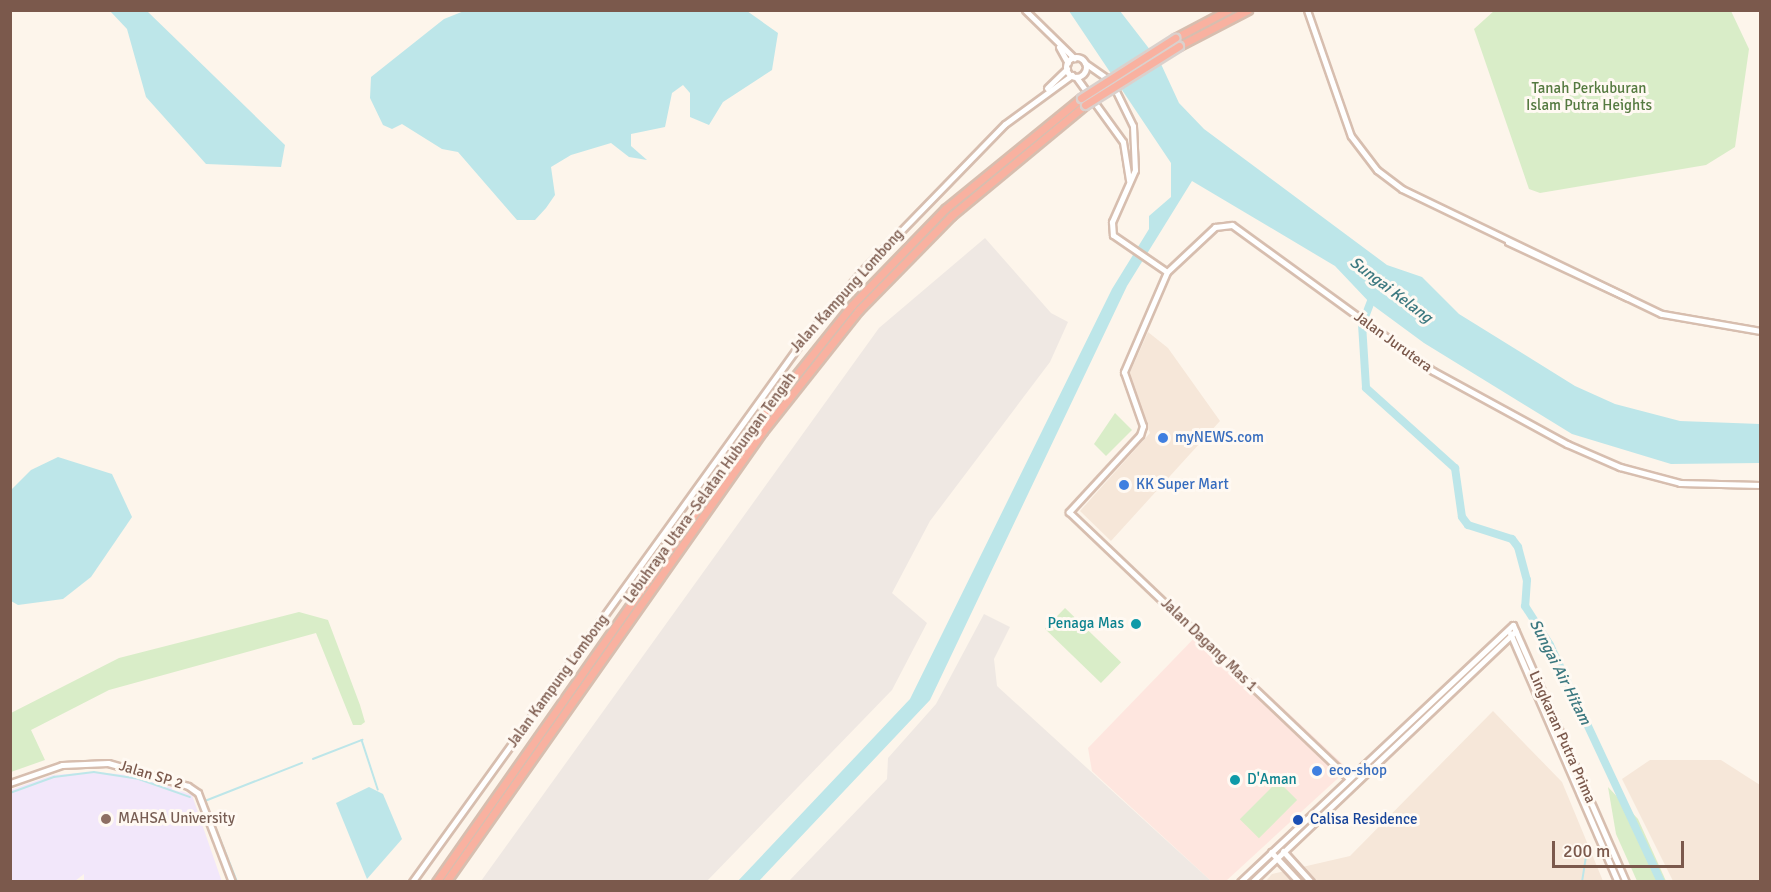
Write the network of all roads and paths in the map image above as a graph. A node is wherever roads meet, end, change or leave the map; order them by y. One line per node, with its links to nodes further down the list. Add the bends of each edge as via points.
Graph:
1 (1026, 10): 5 (street)
2 (1227, 10): 28 (highway, Lebuhraya Utara–Selatan Hubungan Tengah, bridge, via 1080,98 945,209 852,305 760,420)
3 (1248, 10): 29 (highway, Lebuhraya Utara–Selatan Hubungan Tengah, bridge, via 1179,46 1085,105 951,216 859,310 763,431)
4 (1307, 10): 13 (street, via 1357,148 1402,189 1628,298 1696,324)
5 (1056, 43): 6 (street); 8 (street)
6 (1074, 58): 7 (street); 8 (street)
7 (1085, 63): 9 (street, via 1084,72); 11 (street, via 1104,72 1130,117 1136,155)
8 (1067, 66): 9 (street); 10 (street)
9 (1074, 76): 10 (street); 11 (street, via 1123,142)
10 (1033, 101): 27 (street, Jalan Kampung Lombong, via 884,247 793,353)
11 (1129, 186): 12 (street, via 1112,229 1129,248)
12 (1167, 272): 14 (street, Jalan Jurutera, via 1211,231 1228,224 1459,388 1594,456 1680,483); 16 (street, Jalan Dagang Mas 1, via 1124,372 1143,426 1140,435 1069,512)
13 (1761, 331)
14 (1761, 485)
15 (1513, 633): 16 (street, via 1510,627); 18 (street); 34 (street, Lingkaran Putra Prima); 35 (street, Lingkaran Putra Prima)
16 (1348, 778): 19 (street)
17 (10, 783): 26 (street, Jalan SP 2, via 62,765 108,763 188,786 198,793)
18 (1293, 843): 21 (street); 23 (street)
19 (1277, 846): 20 (street); 21 (street)
20 (1270, 852): 22 (street); 30 (street)
21 (1283, 852): 22 (street); 23 (street)
22 (1277, 858): 24 (street); 25 (street)
23 (1293, 862): 33 (street)
24 (1267, 867): 25 (street); 31 (street)
25 (1285, 867): 32 (street)
26 (232, 882)
27 (412, 882)
28 (436, 882)
29 (447, 882)
30 (1240, 882)
31 (1252, 882)
32 (1299, 882)
33 (1311, 882)
34 (1618, 882)
35 (1626, 882)

